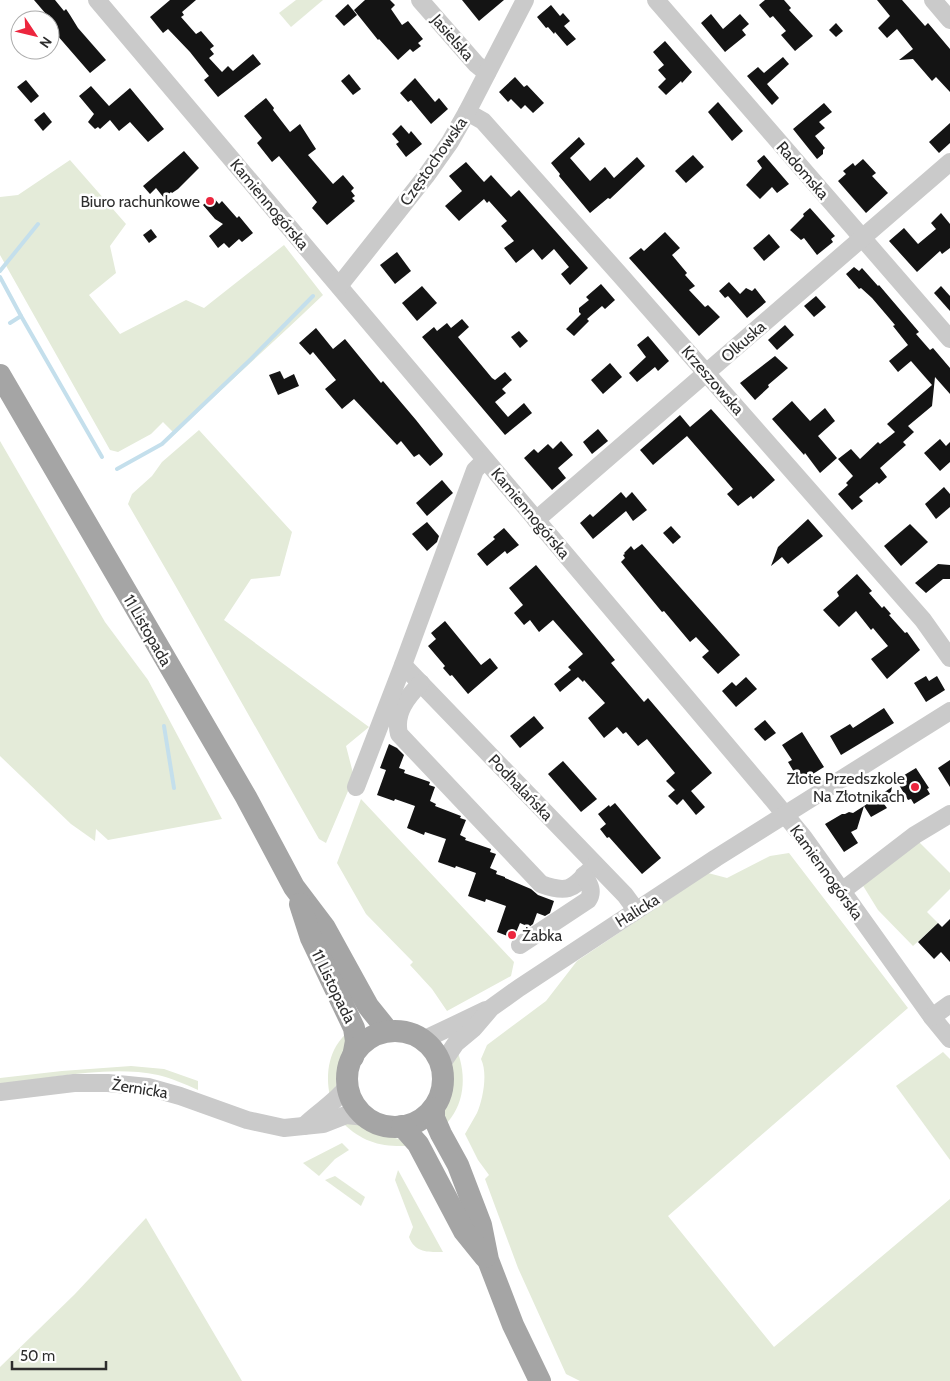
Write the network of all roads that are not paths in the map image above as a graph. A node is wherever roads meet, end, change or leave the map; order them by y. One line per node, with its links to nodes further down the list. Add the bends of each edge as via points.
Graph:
1 (96, 0): 11 (street, Kamiennogórska)
2 (420, 0): 7 (street, Jasielska)
3 (525, 0): 7 (street, Częstochowska)
4 (656, 0): 10 (street, Radomska)
5 (933, 0): 6 (street)
6 (950, 20)
7 (487, 73): 8 (street, Częstochowska)
8 (467, 112): 11 (street, Częstochowska, via 426,176); 13 (street, Krzeszowska, via 483,121)
9 (950, 162): 10 (street, Olkuska)
10 (862, 238): 12 (street, Radomska); 13 (street, Olkuska)
11 (339, 286): 15 (street, Kamiennogórska)
12 (950, 339)
13 (706, 373): 16 (street, Olkuska); 17 (street, Krzeszowska, via 923,620)
14 (0, 375): 25 (main road, 11 Listopada, via 246,797)
15 (480, 465): 16 (street, Kamiennogórska); 18 (street)
16 (536, 520): 23 (street, Kamiennogórska)
17 (950, 658)
18 (403, 665): 19 (street, Podhalańska); 21 (street)
19 (421, 684): 24 (street, Podhalańska); 24 (street, via 407,697 398,719 399,734 406,742 541,884 565,889 577,884)
20 (950, 711): 23 (street, Halicka)
21 (356, 786)
22 (950, 814): 26 (street, via 915,835)
23 (785, 815): 26 (street, Kamiennogórska); 27 (street, Halicka)
24 (590, 870): 27 (street, Podhalańska, via 624,894); 28 (street, via 591,896 588,900)
25 (294, 887): 32 (main road, 11 Listopada, via 326,928 368,1006); 35 (main road, 11 Listopada, via 310,938 354,1028)
26 (842, 891): 31 (street, Kamiennogórska)
27 (636, 910): 30 (street, Halicka)
28 (520, 945)
29 (950, 1004): 31 (street)
30 (491, 1008): 34 (street, Halicka); 36 (street, Halicka, via 456,1043)
31 (932, 1017): 33 (street, Kamiennogórska)
32 (388, 1031): 34 (main road, via 406,1032); 35 (main road, via 364,1043)
33 (950, 1039)
34 (423, 1040): 36 (main road)
35 (353, 1057): 37 (main road)
36 (442, 1065): 39 (main road, via 442,1087)
37 (348, 1086): 40 (main road, via 356,1106); 41 (street)
38 (0, 1092): 41 (street, Żernicka, via 74,1082 140,1085 247,1120 275,1127)
39 (434, 1108): 42 (main road, via 420,1120); 43 (main road, via 434,1118 458,1165 481,1225)
40 (366, 1117): 41 (street, via 346,1116); 42 (main road, via 383,1125)
41 (304, 1126)
42 (402, 1126): 43 (main road, via 418,1144 464,1231)
43 (488, 1260): 44 (main road)
44 (540, 1381)

